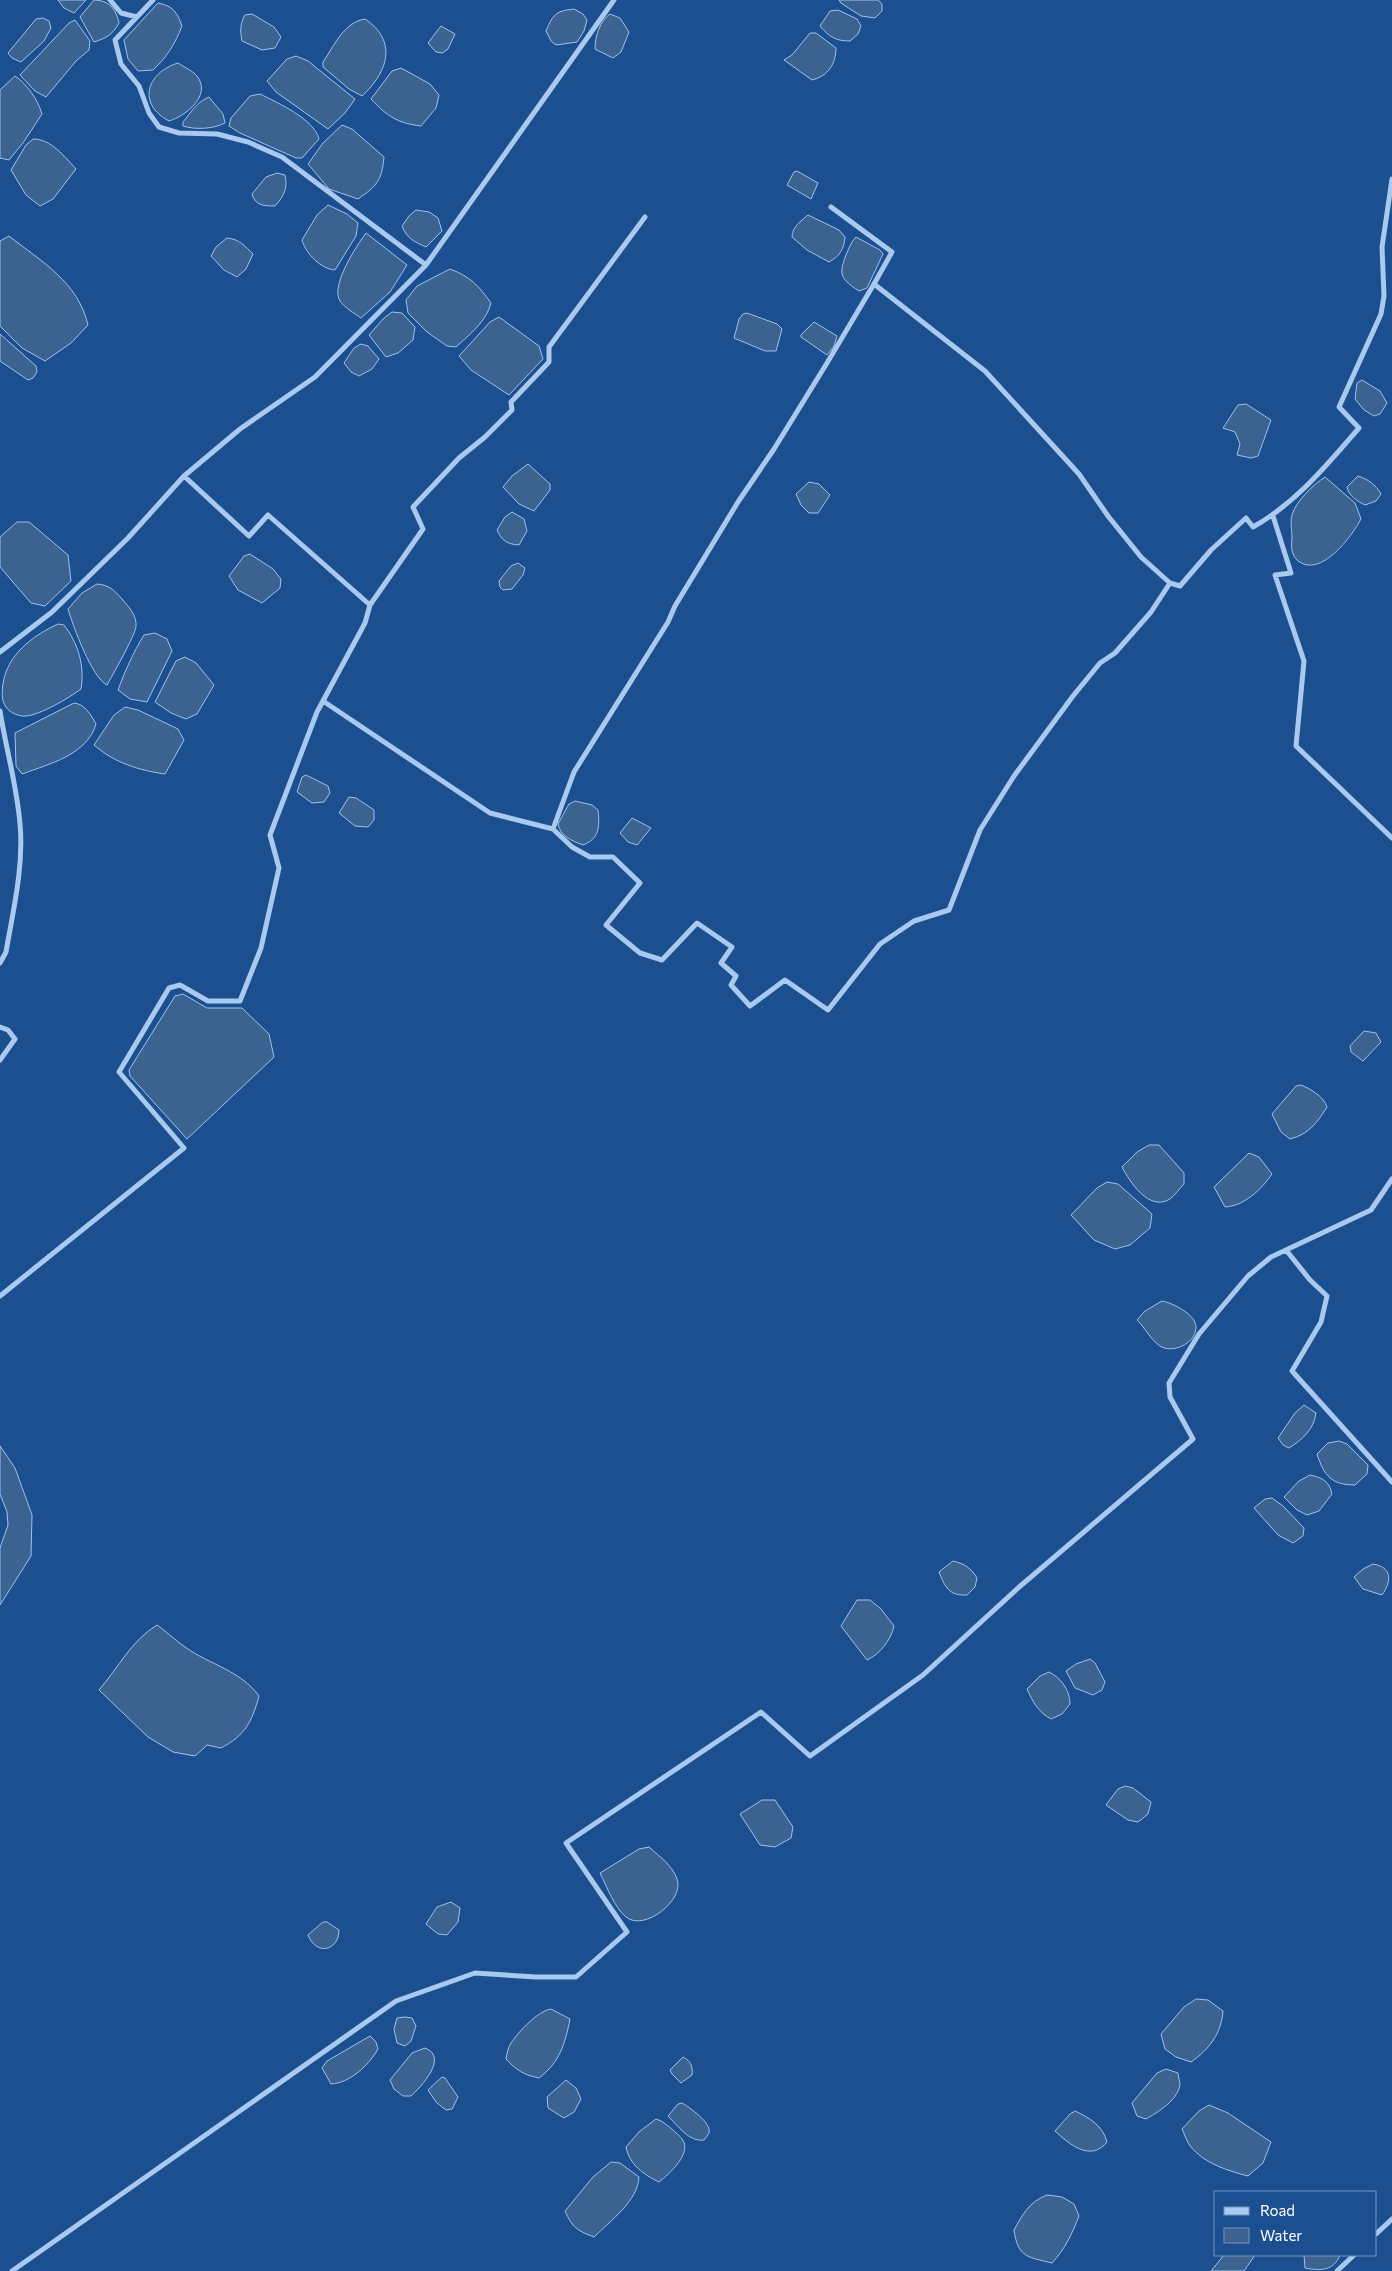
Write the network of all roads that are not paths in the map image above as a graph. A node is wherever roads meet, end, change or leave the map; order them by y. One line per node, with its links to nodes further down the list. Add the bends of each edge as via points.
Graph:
1 (110, 0): 4 (street, via 121,13)
2 (153, 0): 4 (street)
3 (614, 0): 8 (street)
4 (137, 17): 8 (street, via 115,40 121,64 140,86 149,113 158,127 179,133 217,134 248,142 282,157)
5 (1392, 180): 11 (street, via 1382,246 1384,296 1381,314 1339,407 1359,428 1305,489)
6 (831, 207): 9 (street, via 892,252)
7 (646, 217): 13 (street, via 549,347 549,362 511,402 512,410 459,458 413,507 423,529)
8 (426, 265): 10 (street, via 315,377 240,429)
9 (874, 284): 12 (street, via 985,372 1079,474 1141,557); 17 (street, via 574,772)
10 (184, 476): 13 (street, via 249,536 268,515); 14 (street, via 128,538 52,612)
11 (1273, 516): 12 (street, via 1253,527 1246,518 1211,550 1180,586); 18 (street, via 1291,573 1275,575 1304,661 1296,746)
12 (1170, 583): 17 (street, via 1151,612 1072,696 1014,776 980,830 949,910 914,921 880,944 828,1010 785,980 750,1006 731,985 736,976 721,963 732,947 697,923 662,960 640,953 606,925 640,883 614,857 590,857)
13 (370, 605): 15 (street, via 365,623)
14 (0, 652)
15 (323, 701): 17 (street, via 490,813); 24 (street, via 270,835 279,868 261,948 240,1001 208,1001 180,985 169,988 118,1072 184,1148)
16 (0, 711): 19 (street, via 20,825 18,878 6,952)
17 (553, 829)
18 (1392, 838)
19 (0, 963)
20 (0, 1028): 21 (street, via 8,1030 15,1040)
21 (0, 1060)
22 (1392, 1179): 23 (street, via 1371,1210)
23 (1286, 1250): 25 (street, via 1310,1280 1328,1296 1321,1322 1292,1370); 29 (street, via 1271,1257 1248,1276 1199,1334 1169,1383 1170,1397 1193,1439 1018,1588 923,1675 810,1756 761,1712 566,1843 626,1932 576,1977 475,1973 396,2001)
24 (0, 1296)
25 (1392, 1482)
26 (1392, 2219): 27 (street)
27 (1377, 2233)
28 (1353, 2256): 30 (street)
29 (12, 2271)
30 (1337, 2271)

